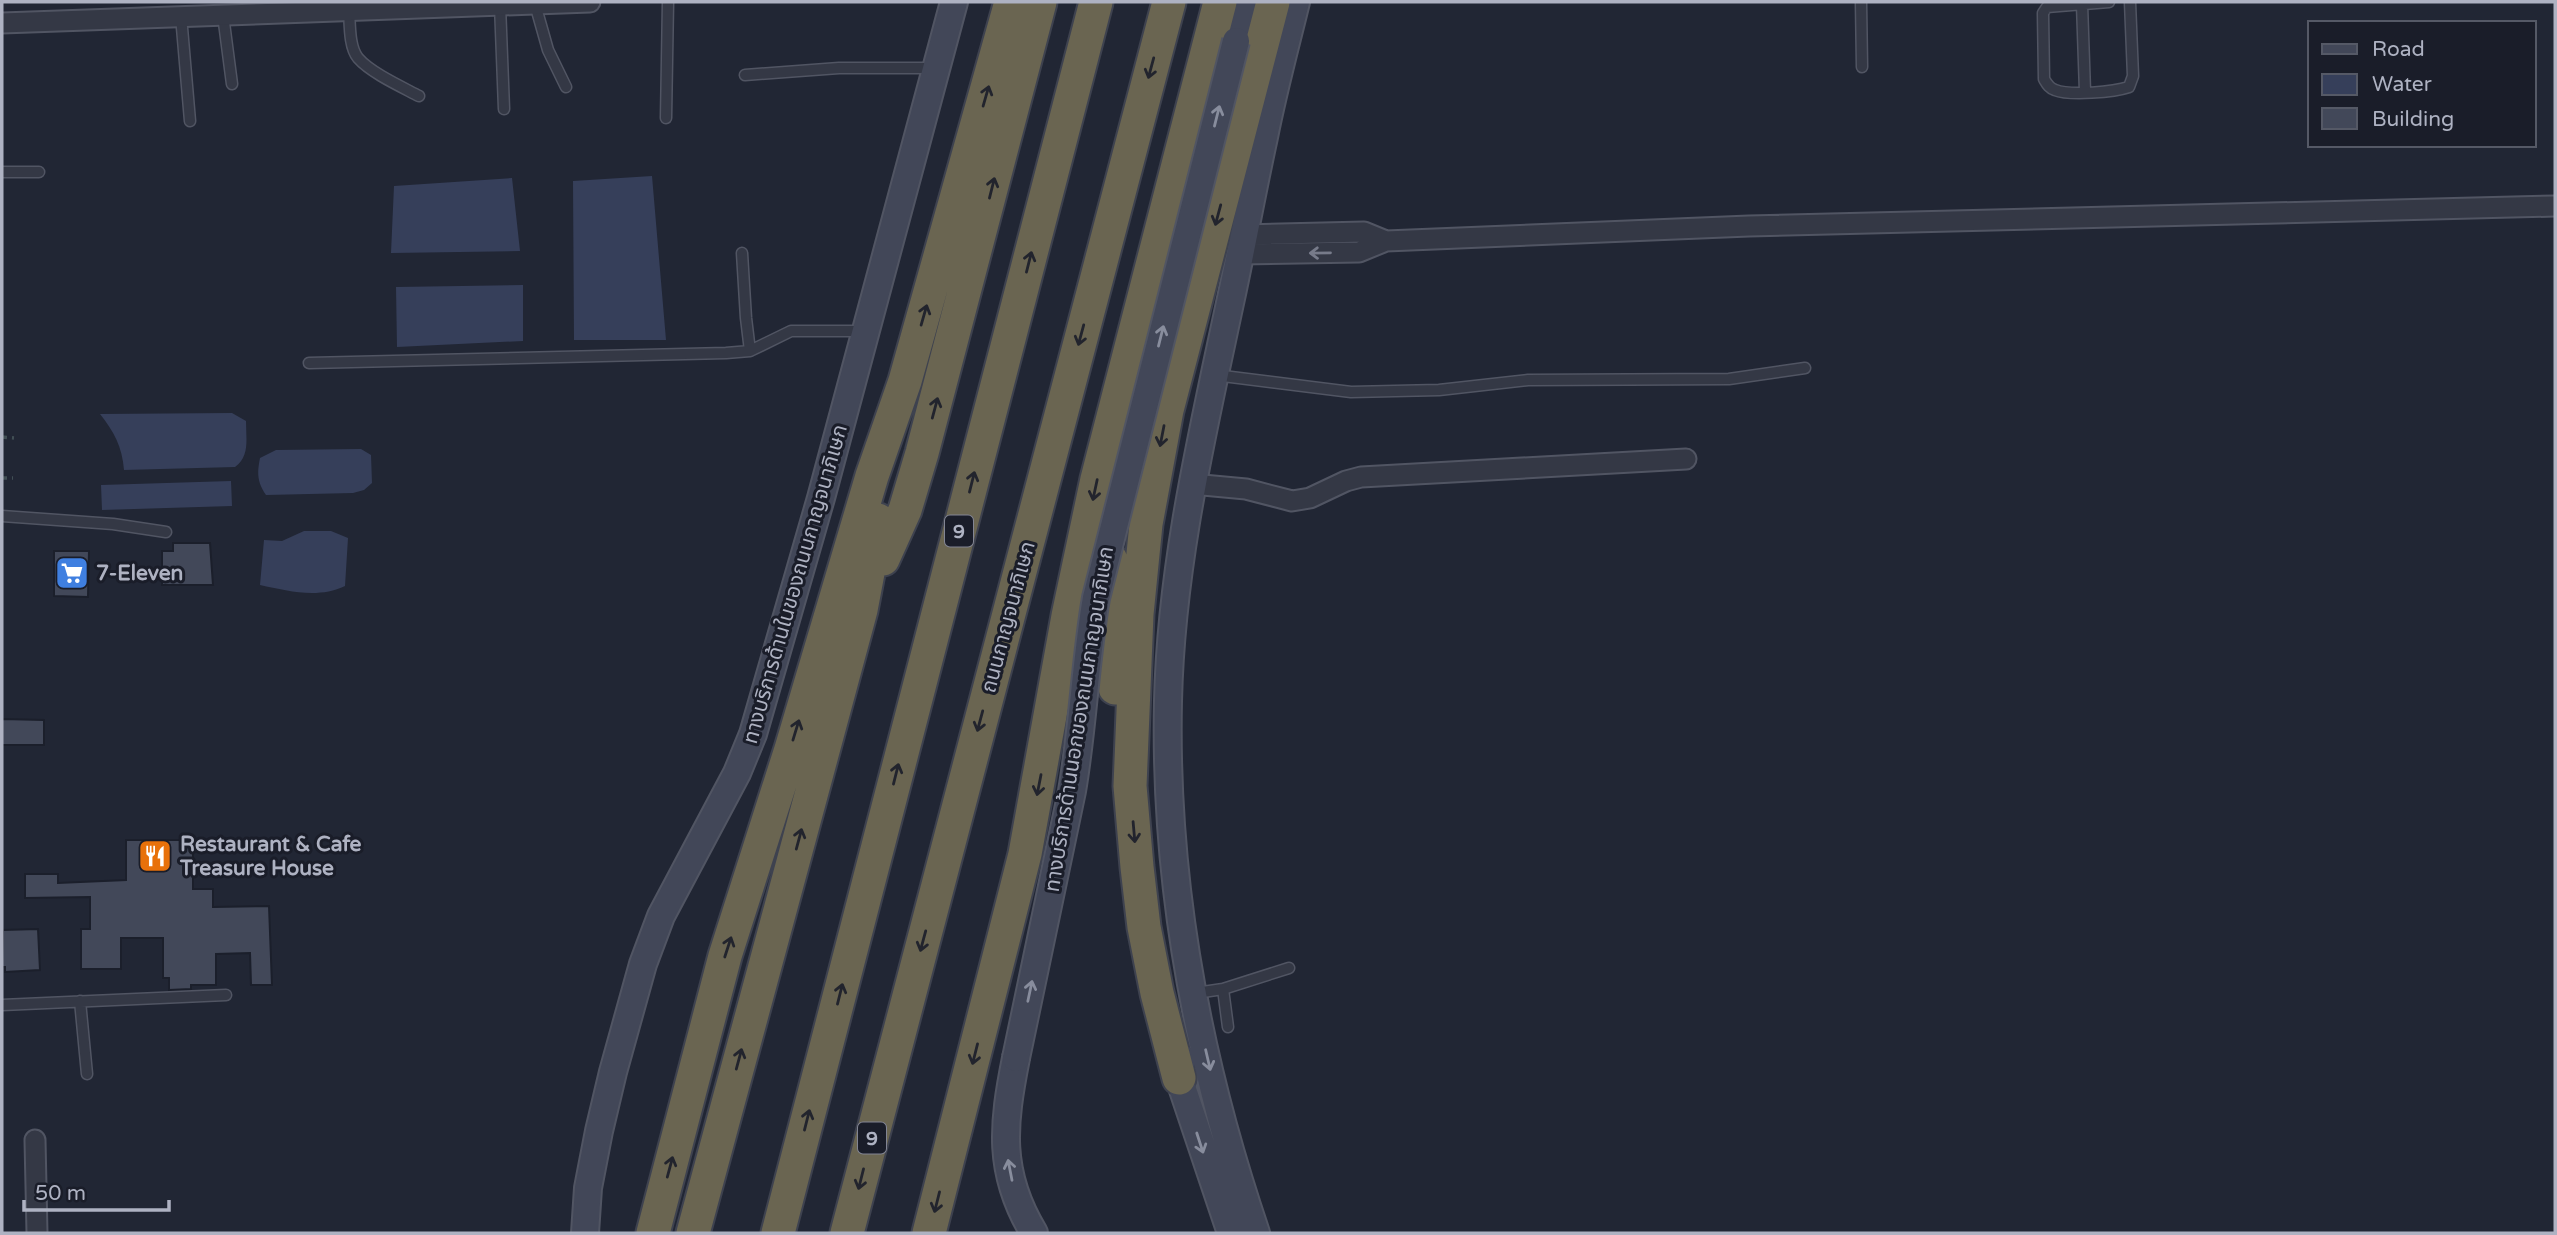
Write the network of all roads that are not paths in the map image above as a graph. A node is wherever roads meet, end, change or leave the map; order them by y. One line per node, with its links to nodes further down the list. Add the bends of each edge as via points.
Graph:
1 (590, 2): 15 (street)
2 (668, 2): 31 (lane)
3 (954, 2): 24 (main road, ทางบริการด้านในของถนนกาญจนาภิเษก)
4 (1011, 2): 44 (highway, one-way to 4)
5 (1040, 2): 49 (highway, one-way to 5, via 905,510 922,453)
6 (1096, 2): 65 (highway, 9, one-way to 6)
7 (1169, 2): 66 (highway, ถนนกาญจนาภิเษก / 9, one-way to 66)
8 (1220, 2): 40 (highway)
9 (1247, 2): 68 (main road, ทางบริการด้านนอกของถนนกาญจนาภิเษก, one-way to 9, bridge, via 1018,1201 1007,1156 1006,1112 1072,791 1096,598)
10 (1273, 2): 50 (highway, one-way to 50, via 1167,410 1146,524 1136,614)
11 (1296, 2): 36 (main road)
12 (1861, 2): 23 (lane)
13 (2109, 2): 16 (lane)
14 (2130, 2): 28 (lane, via 2132,82 2124,89)
15 (544, 3): 17 (street); 27 (lane, via 548,50)
16 (2082, 4): 28 (lane); 28 (lane, via 2053,5 2043,13 2044,79 2057,91)
17 (500, 5): 18 (street); 30 (lane)
18 (382, 6): 20 (street)
19 (234, 10): 20 (street); 21 (street); 26 (lane)
20 (349, 10): 29 (lane, via 358,58)
21 (181, 16): 22 (street); 32 (lane)
22 (2, 23)
23 (1862, 67)
24 (935, 68): 25 (lane, via 839,68); 38 (main road, ทางบริการด้านในของถนนกาญจนาภิเษก)
25 (746, 75)
26 (232, 84)
27 (566, 87)
28 (2085, 92)
29 (419, 96)
30 (504, 109)
31 (666, 118)
32 (190, 121)
33 (2, 172): 34 (lane)
34 (39, 172)
35 (2555, 206): 36 (street, via 1749,226 1386,242 1364,232)
36 (1243, 245): 43 (main road)
37 (742, 253): 39 (lane)
38 (866, 331): 39 (lane, via 791,331); 62 (main road, ทางบริการด้านในของถนนกาญจนาภิเษก, via 753,734 661,916 643,964 599,1131)
39 (750, 351): 41 (lane)
40 (1130, 352): 50 (highway, via 1128,410 1107,592 1113,676); 67 (highway, one-way to 67, via 1070,605 1025,854)
41 (309, 363)
42 (1805, 368): 43 (lane, via 1729,379 1528,380 1439,390 1351,392)
43 (1215, 374): 46 (main road)
44 (905, 381): 49 (highway); 63 (highway, one-way to 44, via 725,956)
45 (1686, 459): 46 (street, via 1361,477 1292,501 1246,489)
46 (1192, 484): 53 (main road, via 1178,571 1168,701 1171,835)
47 (2, 516): 48 (lane)
48 (166, 531)
49 (861, 610): 64 (highway, one-way to 49)
50 (1130, 786): 59 (highway, one-way to 59, via 1144,927)
51 (1289, 968): 52 (lane)
52 (1223, 989): 53 (lane); 57 (lane)
53 (1192, 993): 59 (main road); 70 (main road, one-way to 70)
54 (226, 995): 55 (lane)
55 (80, 1001): 56 (lane); 58 (lane)
56 (2, 1005)
57 (1228, 1027)
58 (87, 1074)
59 (1179, 1078): 69 (main road, one-way to 69)
60 (35, 1140): 61 (street)
61 (37, 1233)
62 (585, 1233)
63 (653, 1233)
64 (693, 1233)
65 (778, 1233)
66 (847, 1233)
67 (929, 1233)
68 (1034, 1233)
69 (1231, 1233)
70 (1256, 1233)

